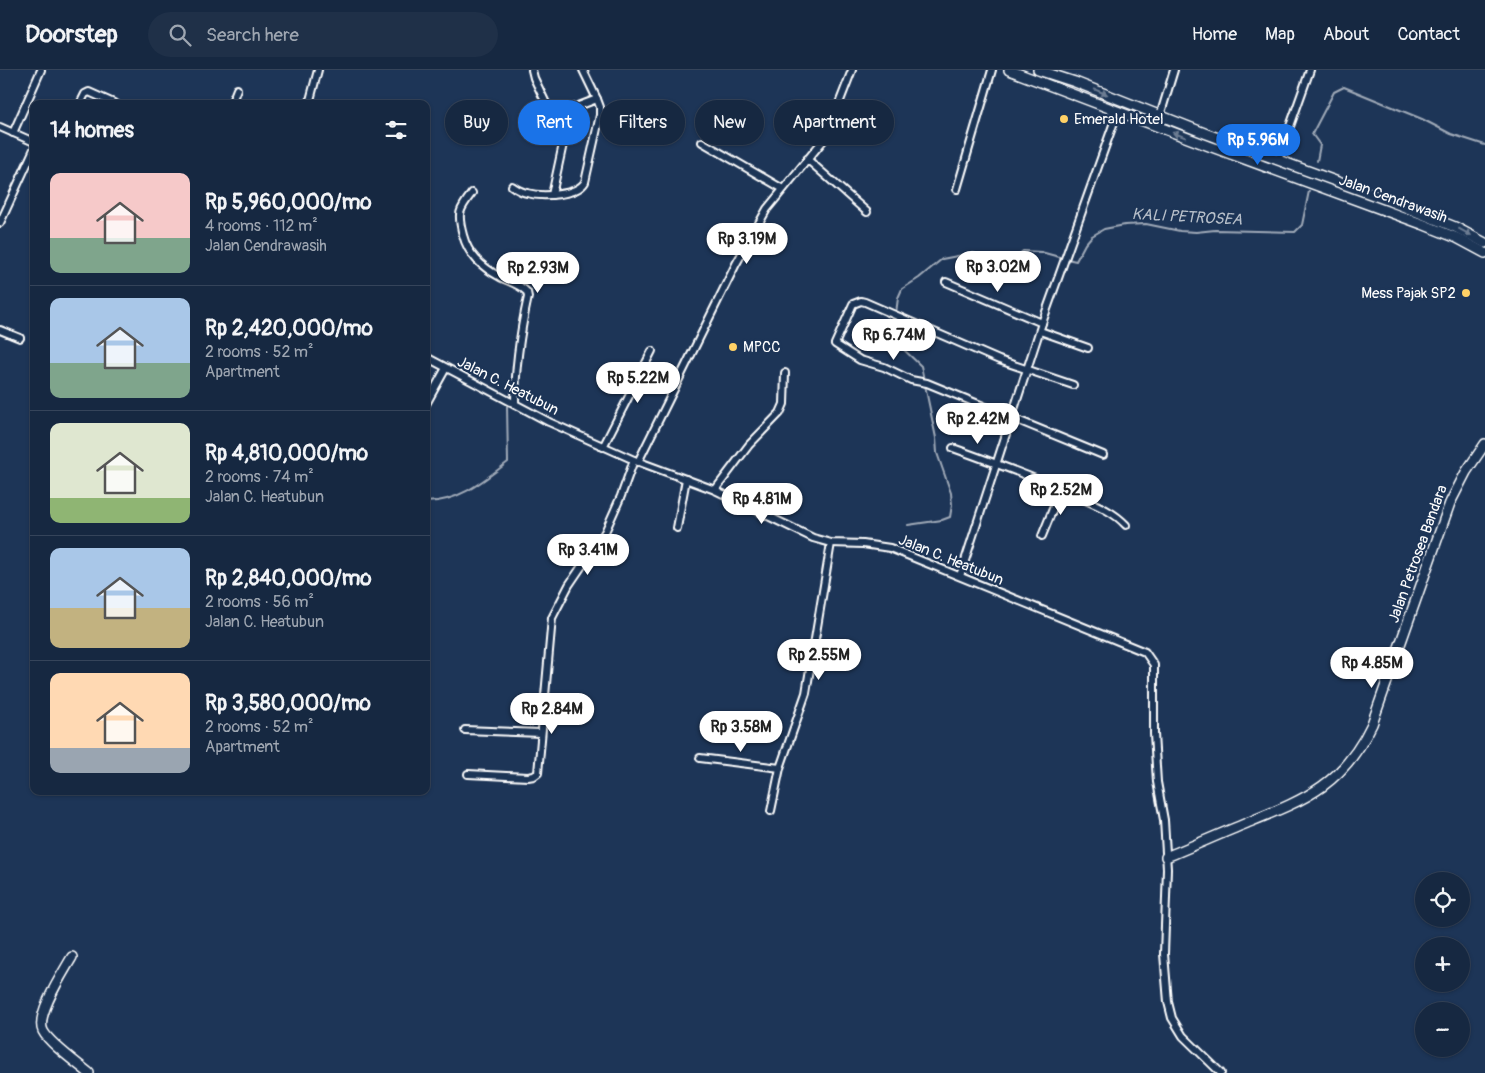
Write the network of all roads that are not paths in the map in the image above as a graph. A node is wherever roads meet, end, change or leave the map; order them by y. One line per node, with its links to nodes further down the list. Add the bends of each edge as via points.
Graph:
1 (41, 70): 22 (street)
2 (318, 70): 16 (street)
3 (532, 70): 17 (street)
4 (583, 70): 12 (street)
5 (852, 70): 27 (street, via 826,137)
6 (992, 70): 31 (street)
7 (1009, 70): 19 (main road, Jalan Cendrawasih)
8 (1038, 70): 20 (main road, Jalan Cendrawasih, one-way to 20)
9 (1174, 70): 20 (street)
10 (1310, 70): 28 (street)
11 (237, 90): 15 (street)
12 (597, 99): 18 (street); 33 (street, via 600,115 585,182 578,189)
13 (82, 100): 14 (street, via 89,92)
14 (107, 100)
15 (233, 100)
16 (310, 100)
17 (544, 100)
18 (590, 102)
19 (1118, 112): 37 (main road, Jalan Cendrawasih, one-way to 19, via 1422,224); 39 (street)
20 (1160, 116): 28 (main road, Jalan Cendrawasih)
21 (0, 127): 22 (street)
22 (13, 132): 23 (street)
23 (30, 140)
24 (563, 145): 33 (street)
25 (707, 145): 30 (street)
26 (30, 157): 35 (street)
27 (808, 159): 30 (street); 34 (street)
28 (1278, 160): 36 (main road, Jalan Cendrawasih, one-way to 36, via 1421,213)
29 (512, 186): 33 (street, via 529,194)
30 (783, 189): 57 (street, via 767,209 736,264)
31 (957, 189)
32 (472, 193): 51 (street, via 458,218 469,251 476,261 527,292 515,370)
33 (552, 195)
34 (866, 212)
35 (0, 224)
36 (1485, 243)
37 (1485, 253)
38 (946, 282): 39 (street)
39 (1042, 323): 41 (street)
40 (0, 330): 42 (street)
41 (1040, 331): 43 (street); 47 (street)
42 (20, 338)
43 (1088, 348)
44 (652, 351): 54 (street)
45 (430, 359): 46 (street, Jalan C. Heatubun)
46 (446, 368): 50 (street); 51 (street, Jalan C. Heatubun)
47 (1027, 370): 49 (street); 52 (street); 52 (street, via 861,301 854,304 835,344 856,358)
48 (785, 373): 61 (street, via 784,404 780,413 749,445)
49 (1073, 385)
50 (430, 397)
51 (515, 404): 54 (street, Jalan C. Heatubun)
52 (1012, 418): 56 (street); 58 (street)
53 (1485, 444): 73 (main road, Jalan Petrosea Bandara, via 1450,503 1372,724 1350,762 1329,782 1302,800)
54 (603, 447): 57 (street, Jalan C. Heatubun)
55 (953, 448): 58 (street)
56 (1103, 455)
57 (636, 461): 59 (street, Jalan C. Heatubun); 68 (street, via 605,532 554,613)
58 (995, 463): 60 (street); 66 (street)
59 (686, 479): 61 (street, Jalan C. Heatubun); 63 (street)
60 (1061, 489): 62 (street, via 1112,512); 64 (street)
61 (715, 490): 65 (street, Jalan C. Heatubun, via 793,530)
62 (1126, 524)
63 (677, 528)
64 (1042, 536)
65 (831, 543): 66 (street, Jalan C. Heatubun, via 890,548); 70 (street, via 808,686)
66 (960, 576): 73 (street, Jalan C. Heatubun, via 1145,652 1154,665 1154,734)
67 (466, 730): 68 (street)
68 (541, 733): 71 (street, via 538,773 534,776)
69 (700, 758): 70 (street)
70 (780, 768): 72 (street)
71 (468, 774)
72 (771, 812)
73 (1166, 857): 76 (street, Jalan C. Heatubun, via 1164,954 1172,1018 1183,1036)
74 (72, 957): 75 (main road, via 49,999 41,1026 52,1041)
75 (89, 1073)
76 (1221, 1073)

